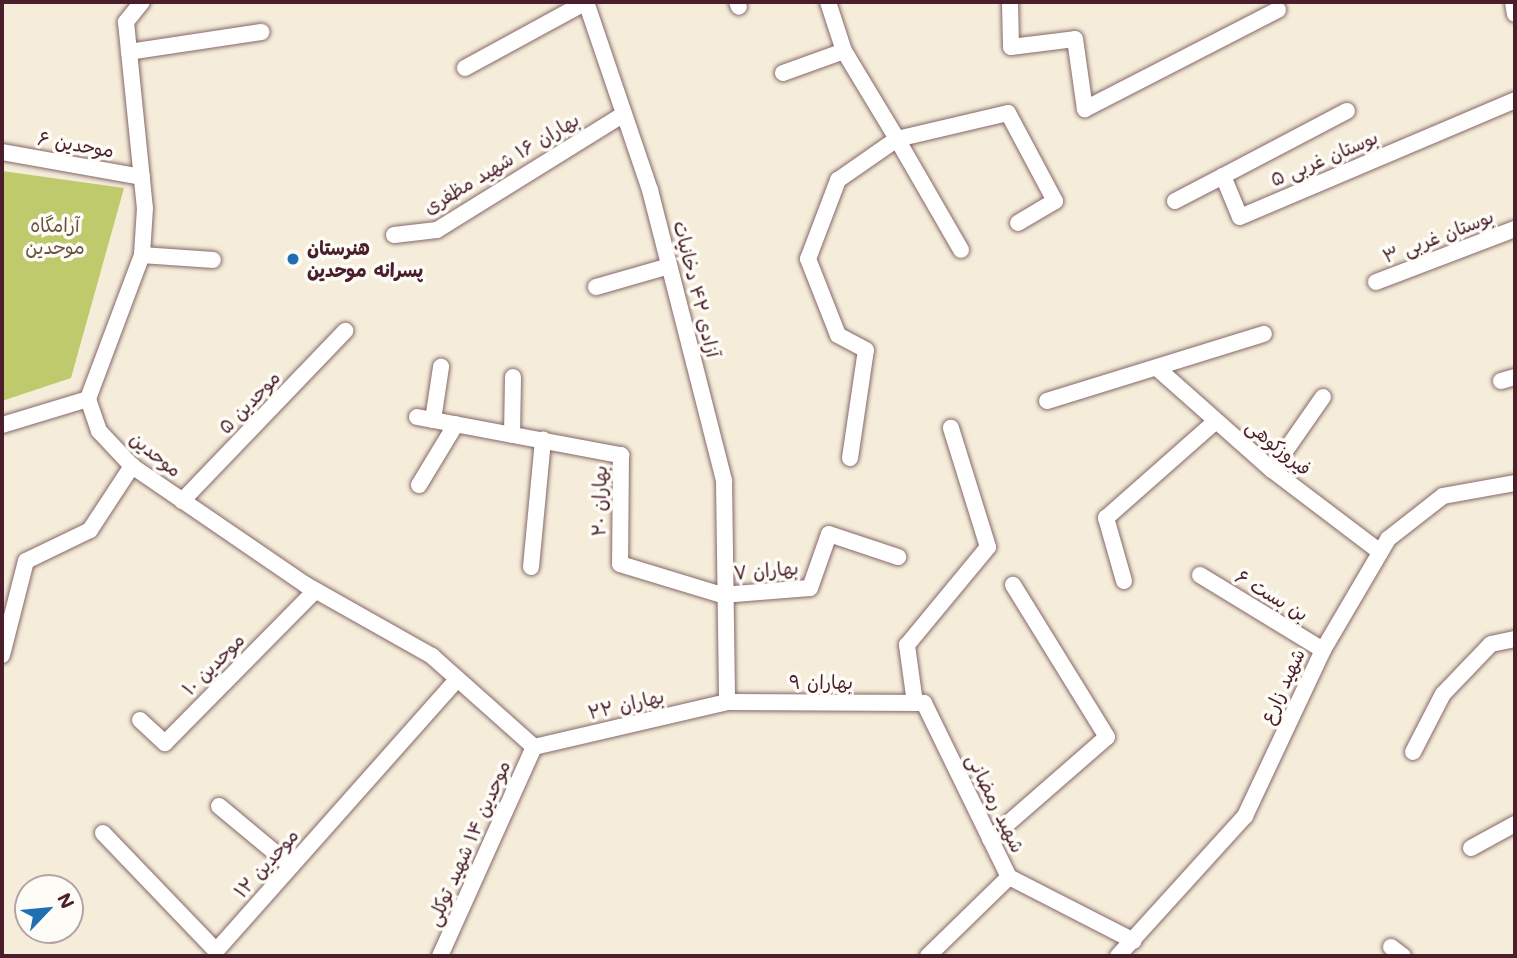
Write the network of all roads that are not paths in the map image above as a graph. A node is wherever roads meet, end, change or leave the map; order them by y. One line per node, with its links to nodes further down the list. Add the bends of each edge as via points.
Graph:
1 (142, 2): 10 (street, via 126,22)
2 (586, 2): 11 (street); 15 (street, آزادی ۴۲ دخانیات)
3 (828, 2): 9 (street)
4 (1010, 2): 6 (street, via 1011,47 1075,39 1085,108)
5 (1513, 2): 7 (street)
6 (1278, 10)
7 (1515, 15)
8 (261, 32): 10 (street)
9 (844, 51): 12 (street); 16 (street)
10 (129, 52): 19 (street)
11 (465, 68)
12 (783, 72)
13 (1515, 100): 18 (street, بوستان غربی ۵, via 1240,217)
14 (1347, 111): 18 (street)
15 (624, 114): 23 (street, بهاران ۱۶ شهید مظفری, via 437,230); 27 (street, آزادی ۴۲ دخانیات)
16 (897, 139): 21 (street, via 1008,113 1055,201); 24 (street); 44 (street, via 838,180 808,258 838,335 866,350)
17 (2, 152): 19 (street, موحدین ۶)
18 (1223, 176): 20 (street)
19 (142, 177): 25 (street)
20 (1175, 201)
21 (1018, 223)
22 (1515, 229): 28 (street, بوستان غربی ۳)
23 (394, 235)
24 (961, 250)
25 (142, 255): 26 (street); 36 (street)
26 (213, 260)
27 (669, 266): 29 (street); 57 (street, آزادی ۴۲ دخانیات, via 724,481)
28 (1376, 282)
29 (596, 287)
30 (345, 331): 49 (street, موحدین ۵)
31 (1265, 334): 33 (street)
32 (441, 367): 39 (street, بهاران ۲۰, via 425,419)
33 (1157, 368): 37 (street); 38 (street, فیروزکوهی)
34 (513, 377): 42 (street)
35 (1323, 397): 46 (street)
36 (88, 399): 40 (street); 45 (street, موحدین, via 99,430)
37 (1046, 401)
38 (1215, 422): 46 (street, فیروزکوهی); 54 (street, via 1106,518)
39 (456, 424): 42 (street, بهاران ۲۰); 48 (street)
40 (2, 425)
41 (951, 428): 63 (street, via 988,547 907,645)
42 (512, 435): 43 (street, بهاران ۲۰)
43 (543, 440): 52 (street); 57 (street, بهاران ۲۰, via 621,455 620,564)
44 (850, 458)
45 (132, 466): 49 (street, موحدین); 60 (street, via 90,530 26,561)
46 (1272, 470): 50 (street, فیروزکوهی)
47 (1515, 483): 50 (street, شهید زارع, via 1443,496 1388,539)
48 (419, 485)
49 (183, 501): 56 (street, موحدین)
50 (1380, 552): 59 (street, شهید زارع)
51 (898, 558): 57 (street, بهاران ۷, via 829,534 810,589)
52 (531, 567)
53 (1199, 575): 59 (street, بن بست ۶)
54 (1124, 581)
55 (1013, 585): 70 (street, via 1107,737)
56 (315, 591): 61 (street, موحدین, via 432,656); 64 (street, موحدین ۱۰, via 165,743)
57 (722, 595): 62 (street, آزادی ۴۲ دخانیات)
58 (1515, 639): 66 (street, via 1491,644 1443,694)
59 (1323, 650): 74 (street, شهید زارع, via 1245,816)
60 (2, 654)
61 (457, 680): 65 (street, موحدین); 72 (street, موحدین ۱۲)
62 (727, 702): 63 (street, بهاران ۹); 65 (street, بهاران ۲۲)
63 (915, 704): 70 (street, شهید رمضانی, via 924,703)
64 (140, 720)
65 (534, 747): 75 (street, موحدین ۱۴ شهید توکلی)
66 (1413, 752)
67 (219, 807): 72 (street)
68 (1515, 824): 71 (street)
69 (103, 833): 72 (street, موحدین ۱۲, via 216,951)
70 (990, 839): 73 (street, شهید رمضانی)
71 (1471, 848)
72 (291, 866)
73 (1009, 877): 74 (street, شهید رمضانی); 76 (street)
74 (1134, 941): 77 (street, شهید زارع)
75 (440, 956)
76 (928, 956)
77 (1118, 956)

